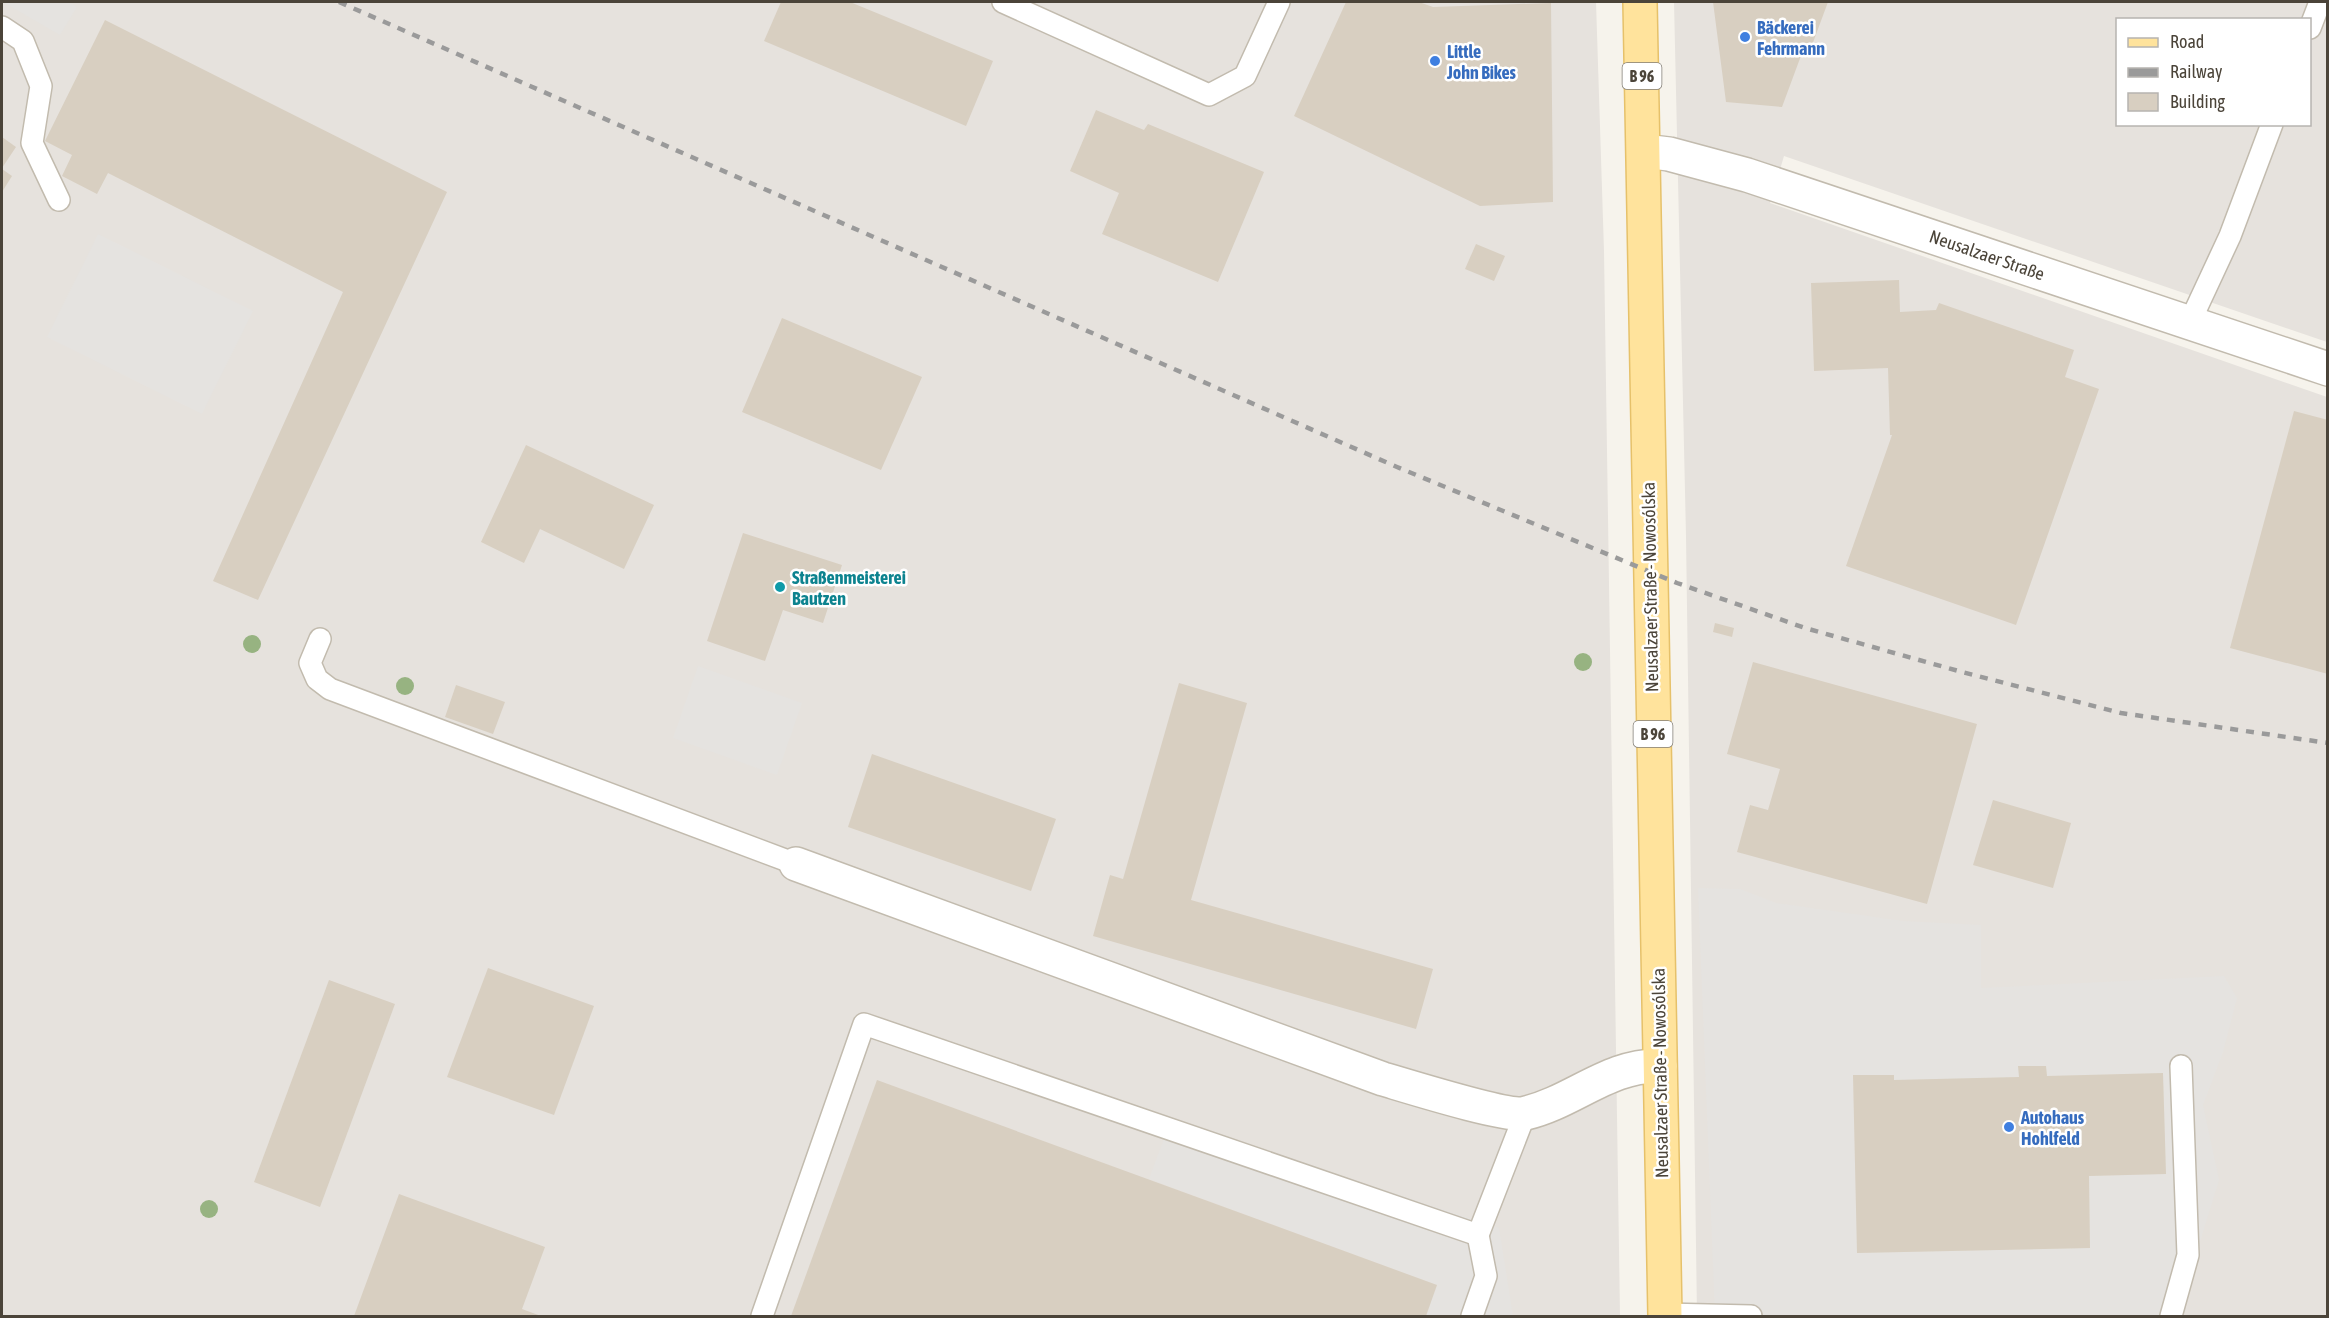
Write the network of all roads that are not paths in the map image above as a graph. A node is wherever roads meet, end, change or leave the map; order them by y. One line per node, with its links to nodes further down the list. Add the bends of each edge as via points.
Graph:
1 (1003, 2): 2 (lane, via 1209,95 1245,76)
2 (1279, 2)
3 (1640, 2): 8 (main road, Neusalzaer Straße - Nowosólska / B 96)
4 (2320, 2): 5 (lane)
5 (2311, 25)
6 (2, 27): 9 (lane, via 23,41 41,86 32,143)
7 (2271, 126): 10 (lane, via 2230,236)
8 (1644, 151): 10 (street, Neusalzaer Straße, via 1748,175); 14 (main road, Neusalzaer Straße - Nowosólska / B 96)
9 (60, 200)
10 (2189, 324): 11 (street, Neusalzaer Straße)
11 (2328, 369)
12 (320, 639): 13 (lane, via 310,663 317,679 330,689)
13 (796, 864): 16 (street, via 1383,1079)
14 (1660, 1066): 16 (street, via 1630,1067); 18 (main road, Neusalzaer Straße - Nowosólska / B 96)
15 (2181, 1066): 22 (lane, via 2188,1255)
16 (1525, 1114): 17 (lane)
17 (1478, 1235): 19 (lane, via 864,1024); 20 (lane, via 1486,1276)
18 (1665, 1315): 21 (lane)
19 (762, 1317)
20 (1472, 1317)
21 (1751, 1317)
22 (2171, 1317)

